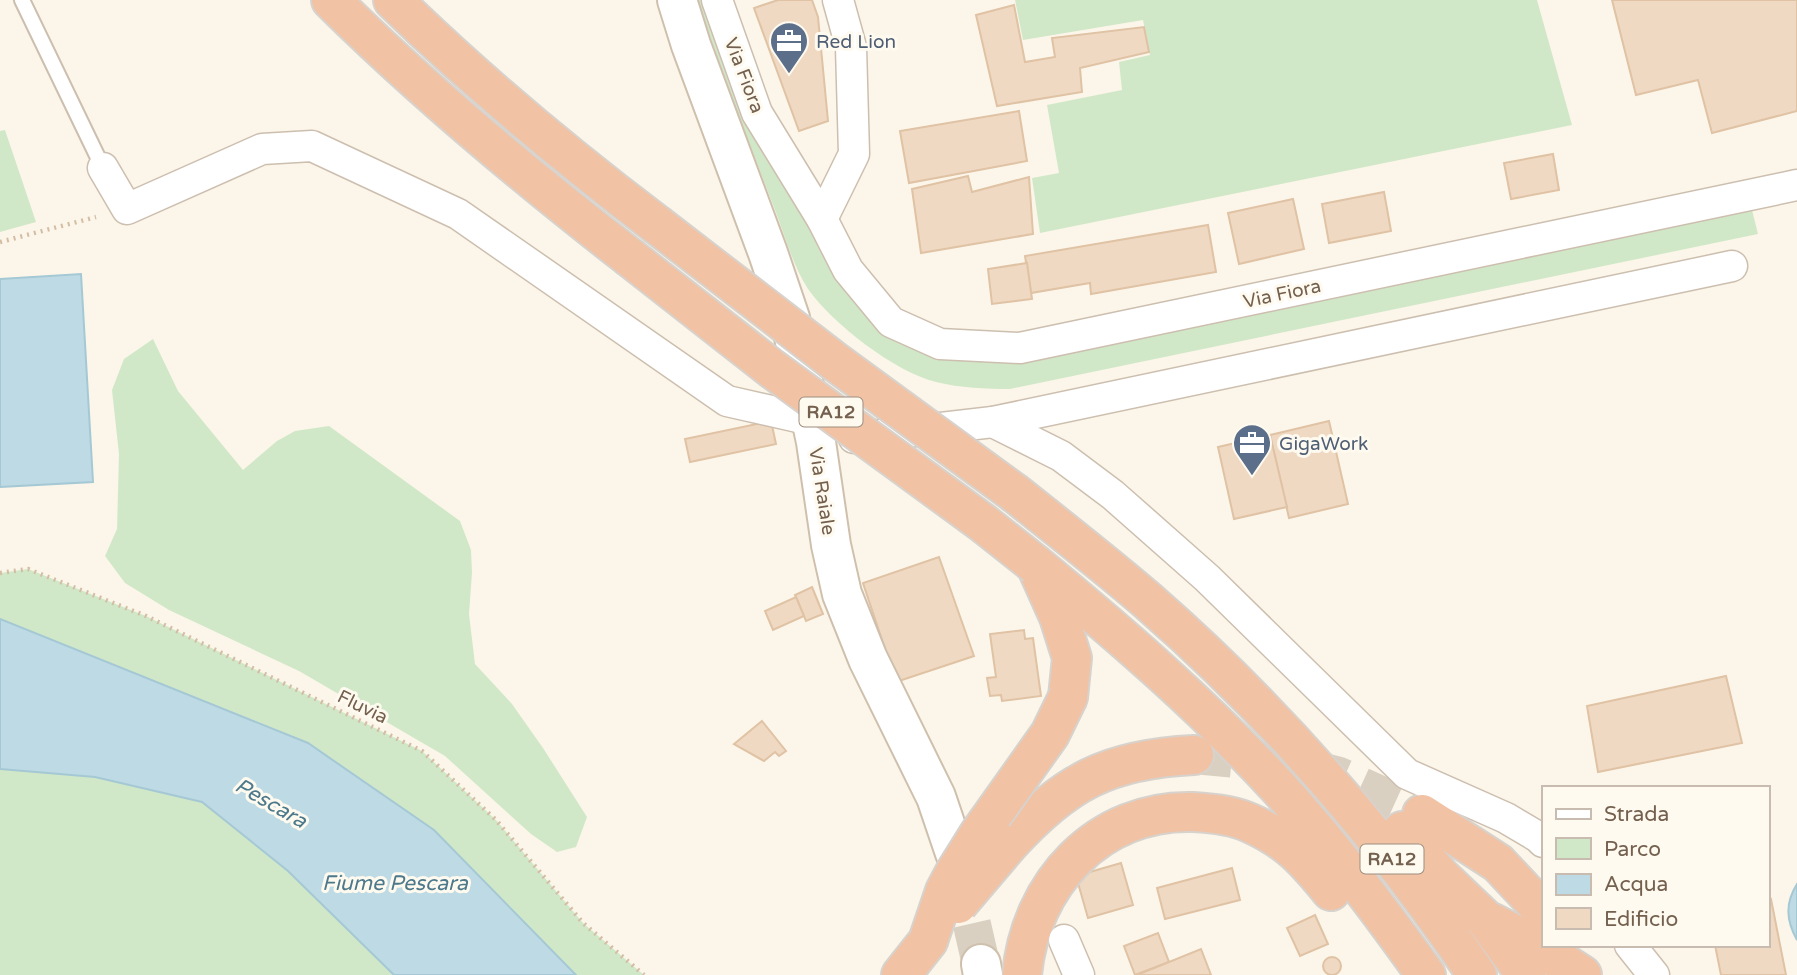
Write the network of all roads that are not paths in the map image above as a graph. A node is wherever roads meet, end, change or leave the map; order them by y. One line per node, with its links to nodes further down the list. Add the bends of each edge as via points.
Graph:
1 (22, 0): 7 (lane)
2 (331, 0): 13 (highway, RA12, bridge, via 433,95 574,214)
3 (393, 0): 14 (highway, RA12, bridge, via 601,183 1016,494 1149,602)
4 (677, 0): 12 (street, Via Raiale, via 790,318)
5 (717, 0): 9 (street, Via Fiora, via 757,113)
6 (838, 0): 9 (street, via 851,47 854,154)
7 (103, 168): 12 (street, via 127,209 262,149 312,146 458,214 727,401)
8 (1797, 185): 9 (street, Via Fiora, via 1020,348 940,344 891,322 848,270)
9 (822, 219)
10 (1732, 266): 11 (street)
11 (993, 422): 12 (street); 17 (street, via 1061,456 1113,495 1207,578 1406,774 1506,818)
12 (813, 431): 18 (street, Via Raiale, via 842,594 868,659 936,797)
13 (1036, 565): 19 (highway, RA12, via 1145,656 1247,755); 22 (highway, bridge, via 1072,658 1068,696 1050,734 954,874)
14 (1300, 749): 23 (highway, via 1350,771 1441,877 1485,919); 29 (highway, RA12, via 1400,869)
15 (1194, 755): 22 (highway, bridge, via 1120,765 1086,778 1058,796 1008,845)
16 (1422, 814): 20 (highway, via 1497,863)
17 (1542, 841)
18 (955, 853)
19 (1391, 926): 26 (highway, via 1347,911 1302,855 1248,821 1214,813 1171,811 1123,824 1080,852 1049,890 1037,915); 28 (highway, RA12)
20 (1542, 931)
21 (1064, 940): 27 (street)
22 (928, 941): 25 (highway)
23 (1542, 945)
24 (1632, 947): 30 (street)
25 (901, 975)
26 (1022, 975)
27 (1079, 975)
28 (1426, 975)
29 (1477, 975)
30 (1654, 975)

